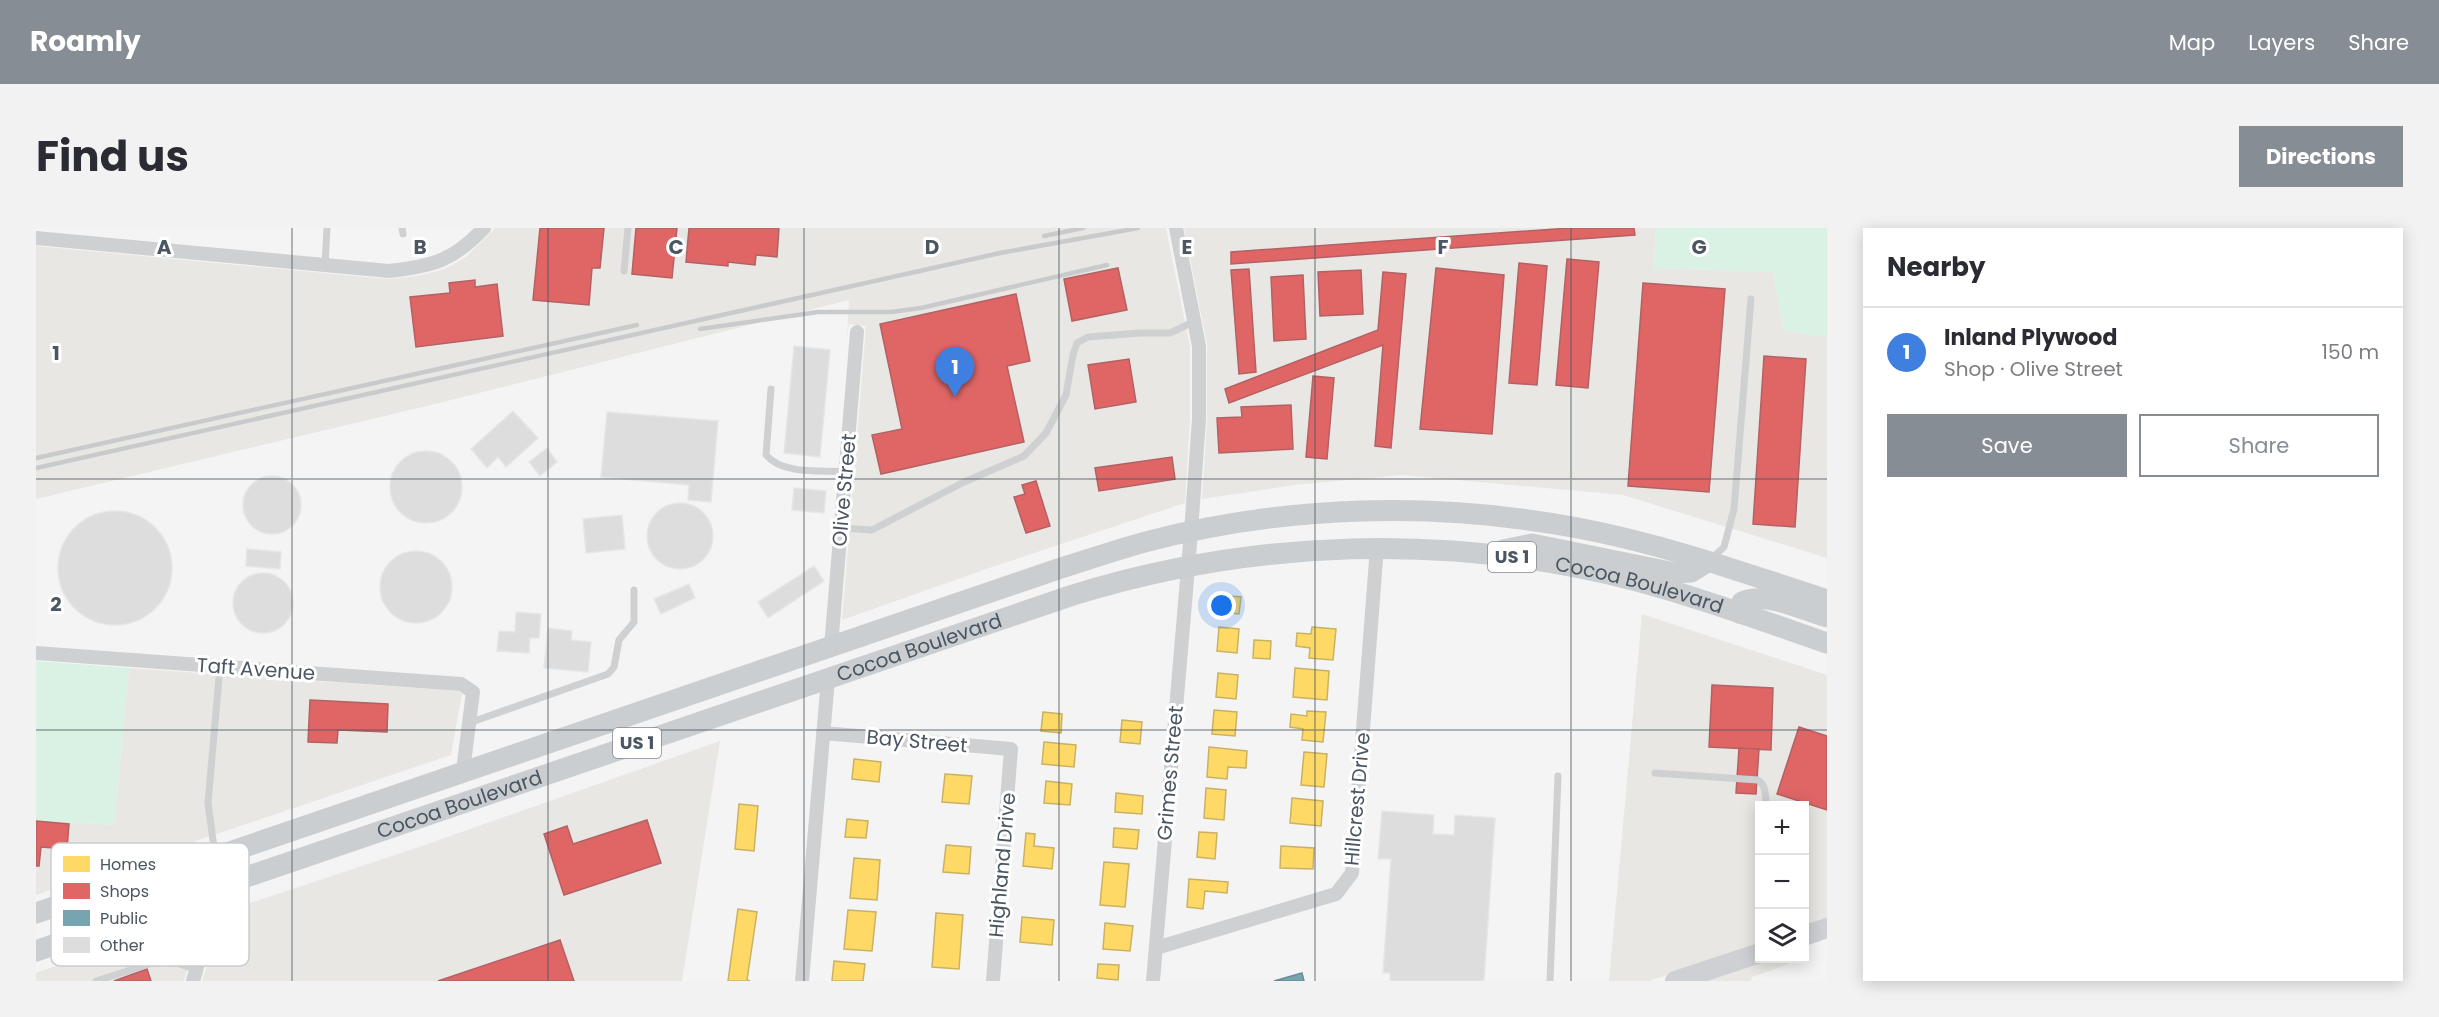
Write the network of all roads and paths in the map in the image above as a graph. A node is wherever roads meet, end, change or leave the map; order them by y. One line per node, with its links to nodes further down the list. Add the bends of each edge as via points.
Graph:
1 (327, 228): 7 (lane)
2 (484, 228): 7 (street, via 461,250 442,261 416,268 389,271)
3 (628, 228): 8 (lane)
4 (1176, 228): 10 (street, Grimes Street)
5 (54, 234): 6 (street); 7 (street)
6 (36, 238)
7 (325, 265)
8 (624, 271)
9 (1751, 299): 18 (lane, via 1734,508 1724,547)
10 (1193, 322): 14 (lane, via 1170,333 1088,338 1077,343 1066,395 1046,433 1024,456 872,530); 15 (street, Grimes Street, via 1199,346 1199,419)
11 (857, 332): 13 (street, Olive Street)
12 (771, 389): 13 (lane, via 766,455 773,463)
13 (845, 472): 14 (street, Olive Street)
14 (841, 528): 26 (street, Olive Street)
15 (1191, 532): 18 (main road, Cocoa Boulevard / US 1, via 1333,511 1484,513 1580,528); 19 (street, Grimes Street); 21 (main road, Cocoa Boulevard / US 1, via 1103,555)
16 (1377, 547): 17 (main road, Cocoa Boulevard / US 1); 19 (main road, Cocoa Boulevard / US 1, via 1283,553); 46 (street, Hillcrest Drive, via 1352,873 1336,894)
17 (1488, 554): 18 (main road, via 1532,544 1675,573 1691,572); 23 (main road, Cocoa Boulevard / US 1, via 1633,580)
18 (1707, 562): 22 (main road, Cocoa Boulevard / US 1)
19 (1187, 566): 29 (main road, Cocoa Boulevard / US 1, via 1073,595); 46 (street, Grimes Street)
20 (634, 590): 30 (lane, via 634,622 619,640 614,667 608,674)
21 (996, 590): 26 (main road, Cocoa Boulevard / US 1); 29 (main road, via 965,615 851,655 834,667)
22 (1827, 600)
23 (1739, 613): 24 (main road, via 1742,602 1759,598); 25 (main road, Cocoa Boulevard / US 1)
24 (1827, 617)
25 (1827, 643)
26 (831, 646): 32 (main road, via 812,673 673,721); 34 (main road, Cocoa Boulevard / US 1)
27 (36, 653): 28 (street, Taft Avenue)
28 (220, 666): 30 (street, Taft Avenue, via 461,684 473,692); 38 (lane, via 208,803)
29 (828, 679): 31 (street); 32 (main road, Cocoa Boulevard / US 1)
30 (469, 723): 34 (street)
31 (823, 733): 33 (street, Bay Street); 53 (street)
32 (627, 747): 40 (main road, Cocoa Boulevard / US 1)
33 (1011, 749): 54 (street, Highland Drive)
34 (463, 771): 39 (main road, Cocoa Boulevard / US 1)
35 (1655, 773): 37 (lane, via 1758,780)
36 (1558, 776): 56 (lane)
37 (1766, 800)
38 (213, 843)
39 (249, 845)
40 (249, 876)
41 (51, 908): 42 (main road, Cocoa Boulevard / US 1)
42 (36, 913)
43 (1827, 927): 44 (street)
44 (1809, 934)
45 (51, 946): 47 (main road, Cocoa Boulevard / US 1)
46 (1156, 948): 55 (street, Grimes Street)
47 (36, 951)
48 (1755, 955): 57 (street)
49 (143, 966): 52 (lane)
50 (178, 966): 51 (lane)
51 (195, 975)
52 (96, 981)
53 (802, 981)
54 (993, 981)
55 (1153, 981)
56 (1550, 981)
57 (1675, 981)

